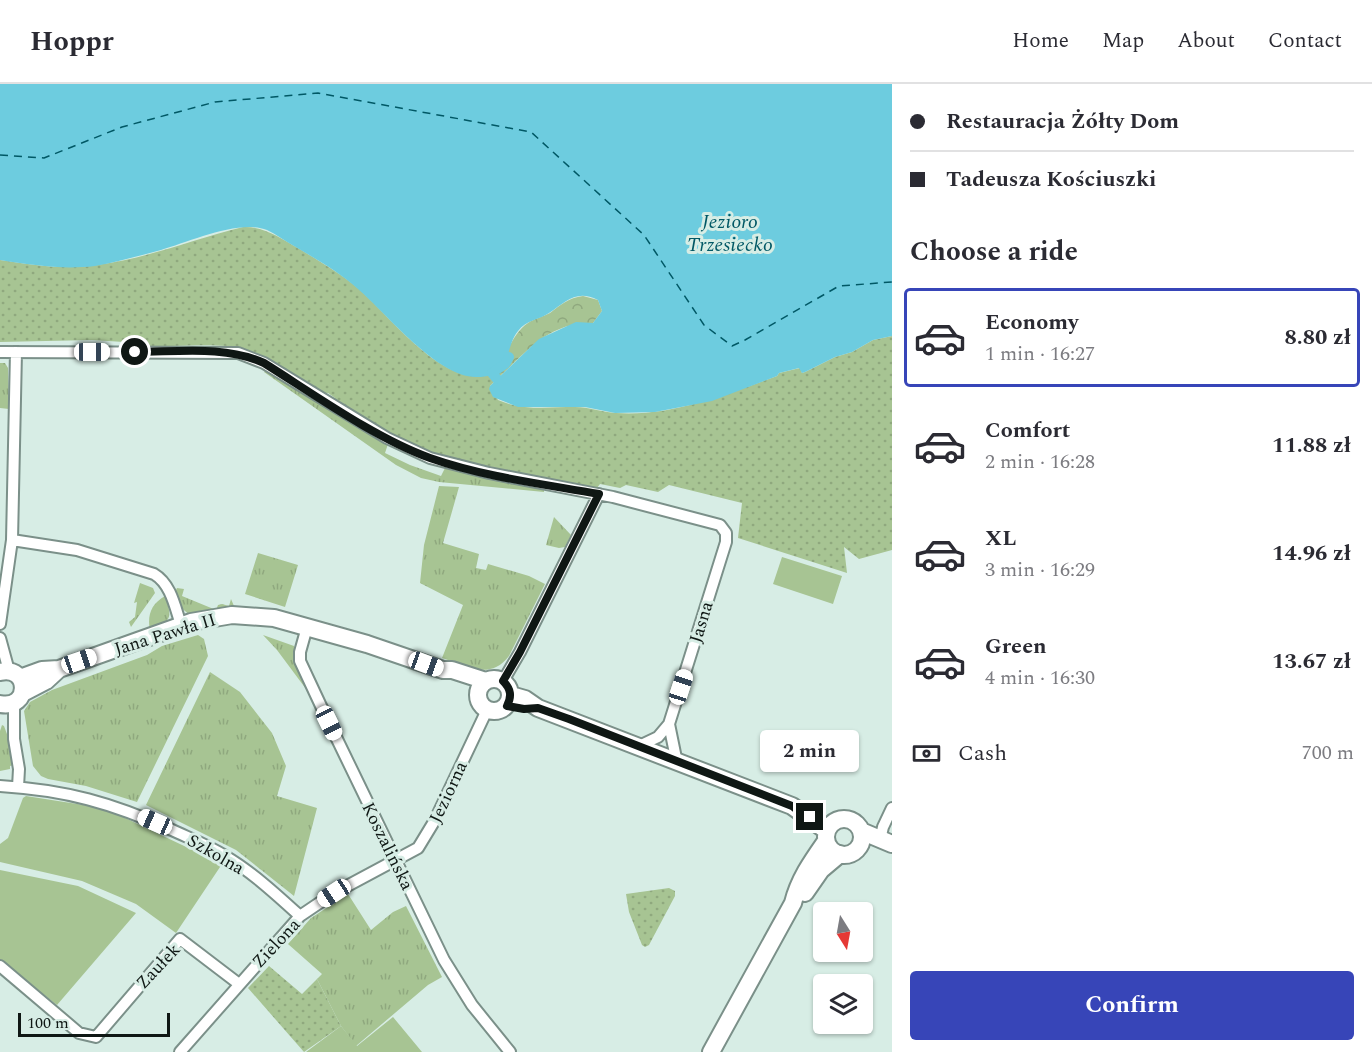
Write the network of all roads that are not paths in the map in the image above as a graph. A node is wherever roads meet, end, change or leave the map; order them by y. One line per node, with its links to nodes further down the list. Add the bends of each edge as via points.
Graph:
1 (0, 352): 2 (street)
2 (16, 352): 3 (street, via 238,353 264,363 387,438 430,458); 4 (street)
3 (599, 494): 10 (street); 12 (street, Jasna, via 718,523 727,535)
4 (12, 540): 5 (street); 6 (street, via 77,550 154,574 167,587)
5 (0, 624)
6 (181, 625): 7 (street, Jana Pawła II, via 232,615 274,618); 9 (street, Jana Pawła II, via 59,669 46,681)
7 (307, 627): 10 (street, Jana Pawła II, via 443,670 452,669); 22 (street, Koszalińska, via 300,661)
8 (0, 638): 9 (street)
9 (10, 690): 16 (street)
10 (497, 691): 11 (street, via 479,702); 13 (street, Jana Pawła II, via 524,709 538,708)
11 (487, 710): 22 (street, Jeziorna, via 424,842)
12 (669, 724): 13 (street, via 658,737); 14 (street, Jasna)
13 (637, 747): 14 (street, Jana Pawła II)
14 (677, 763): 18 (street, Jana Pawła II, via 792,806)
15 (0, 786): 16 (street, Szkolna)
16 (18, 787): 24 (street, Szkolna, via 101,801 183,835 226,856)
17 (892, 808): 20 (street, via 883,827)
18 (830, 831): 19 (street, via 852,821); 21 (street, via 834,852); 23 (street, via 803,874)
19 (860, 837): 20 (street); 21 (street, via 855,851)
20 (886, 842)
21 (840, 854): 23 (street)
22 (395, 861): 24 (street, Zielona); 28 (street, Koszalińska, via 454,978)
23 (793, 903): 29 (street)
24 (300, 916): 26 (street, Zielona)
25 (0, 966): 26 (street, Zaułek, via 79,1033 96,1037 180,939)
26 (239, 984): 27 (street, Zielona)
27 (180, 1052)
28 (510, 1052)
29 (711, 1052)

